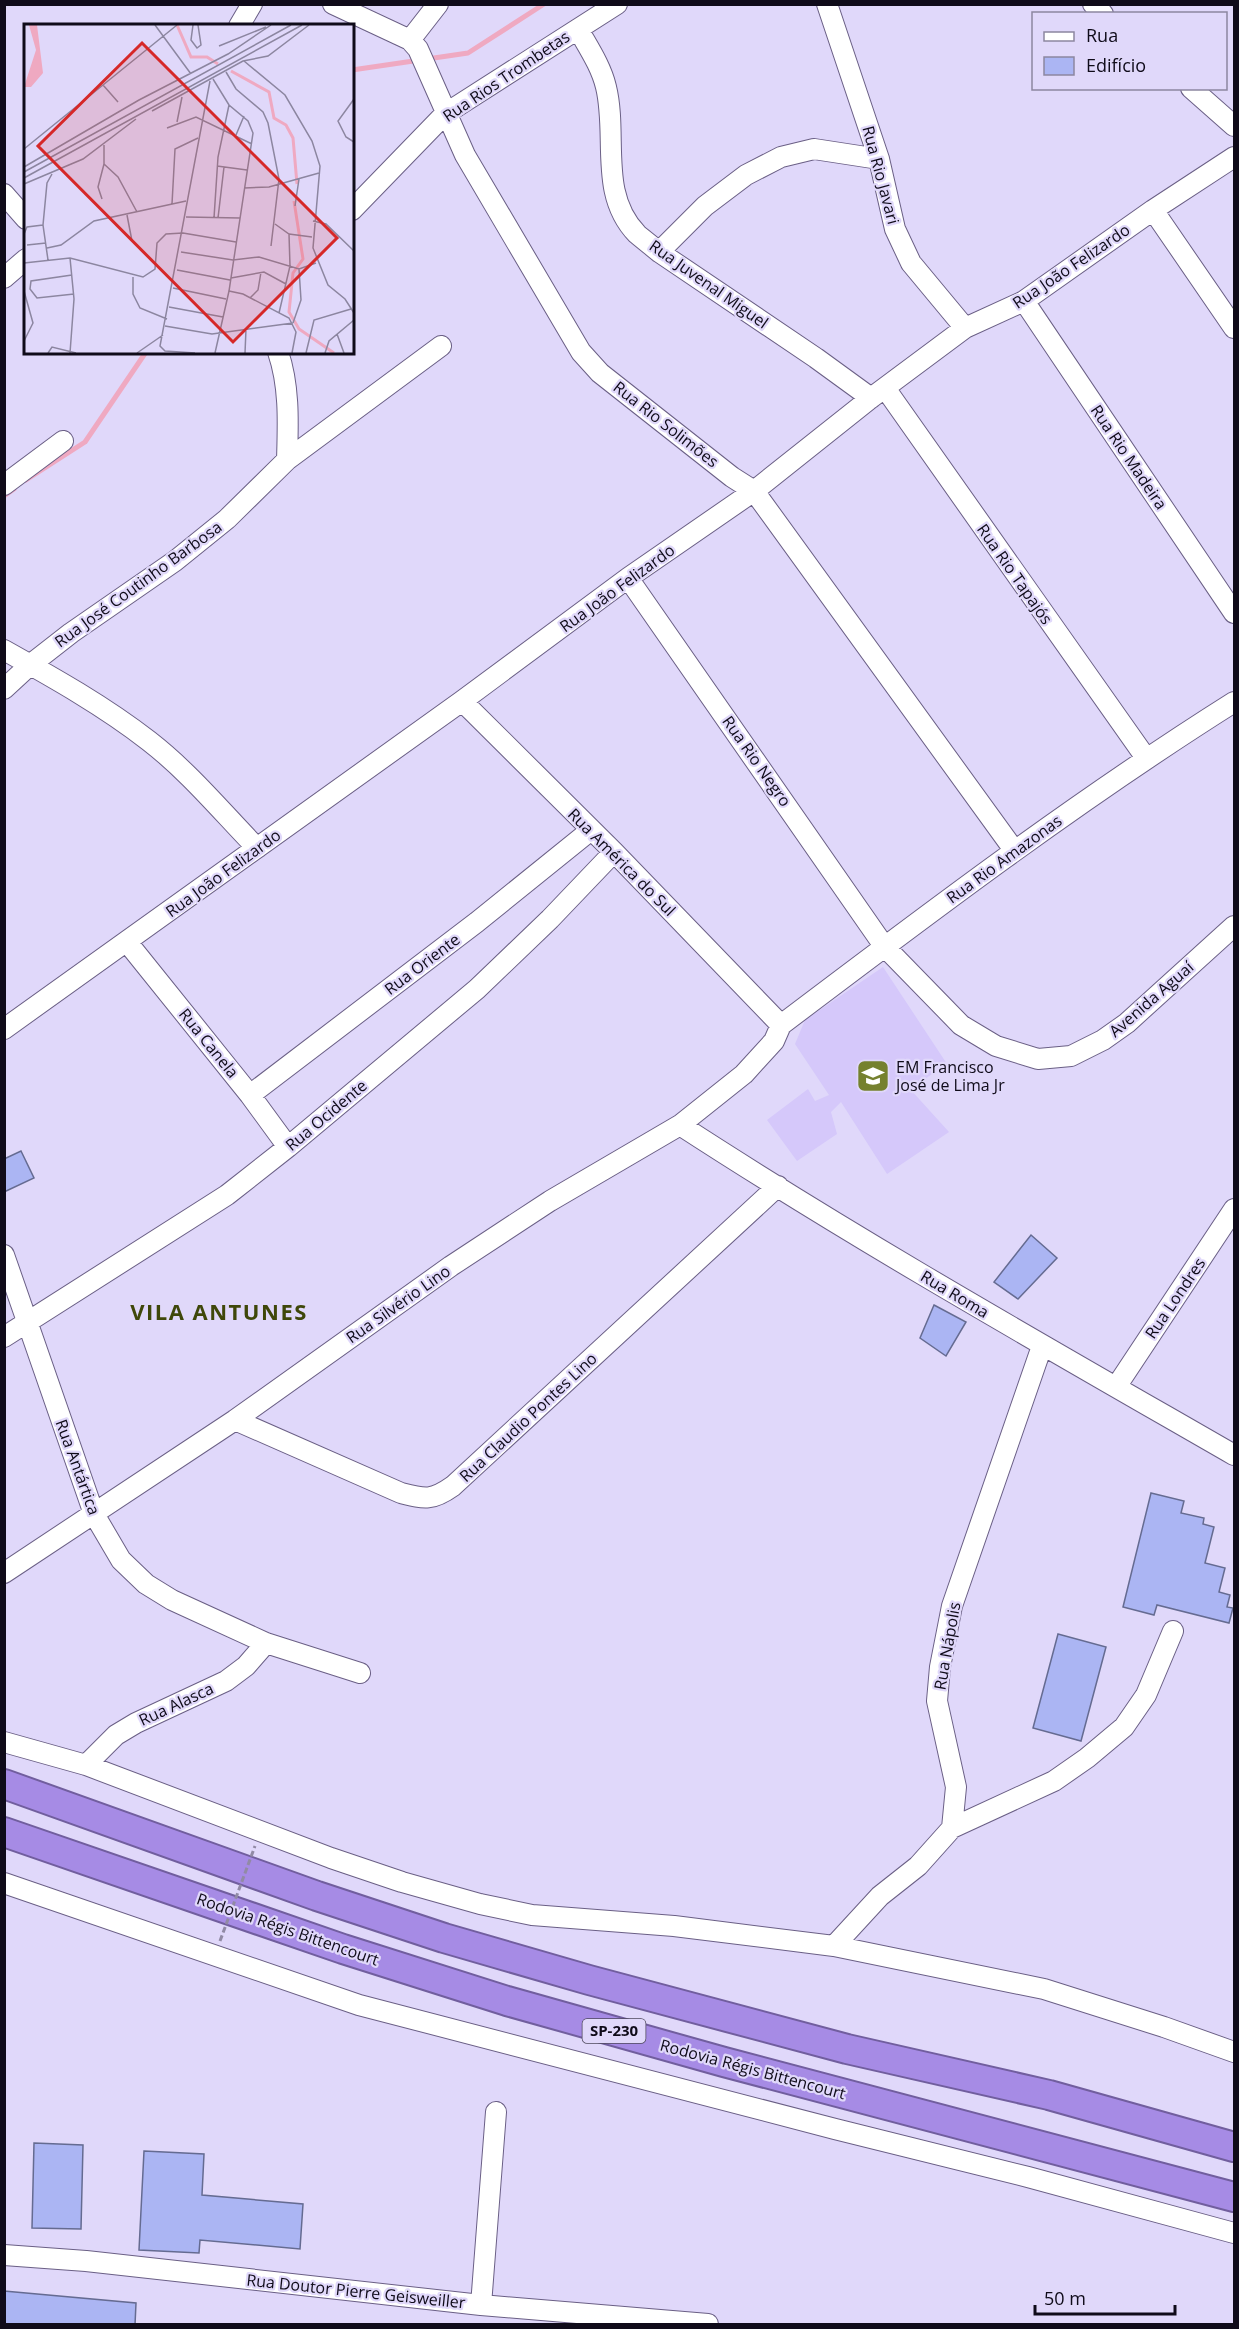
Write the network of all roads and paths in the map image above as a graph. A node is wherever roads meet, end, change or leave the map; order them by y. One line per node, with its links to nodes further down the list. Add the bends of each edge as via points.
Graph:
1 (252, 4): 6 (street)
2 (333, 4): 8 (street)
3 (438, 4): 8 (street)
4 (617, 4): 7 (street, Rua Rios Trombetas)
5 (827, 4): 13 (street, Rua Rio Javari)
6 (240, 24)
7 (578, 29): 10 (street, Rua Rios Trombetas); 18 (street, Rua Juvenal Miguel, via 606,86 612,185 621,210 636,233)
8 (414, 44): 10 (street, Rua Rio Solimões, via 431,74)
9 (1193, 90): 11 (street)
10 (445, 114): 15 (street, Rua Rios Trombetas); 30 (street, Rua Rio Solimões, via 581,352 600,373)
11 (1234, 126)
12 (1234, 157): 16 (street, Rua João Felizardo)
13 (879, 159): 18 (street, via 814,149 781,157 705,206); 22 (street, Rua Rio Javari, via 895,229 911,263)
14 (4, 194): 17 (street)
15 (354, 208)
16 (1152, 210): 21 (street, Rua João Felizardo); 23 (street)
17 (24, 217)
18 (659, 252): 26 (street, Rua Juvenal Miguel, via 816,358)
19 (24, 261): 20 (street)
20 (4, 278)
21 (1024, 301): 22 (street, Rua João Felizardo); 32 (street, Rua Rio Madeira)
22 (965, 328): 26 (street, Rua João Felizardo)
23 (1234, 328)
24 (441, 346): 28 (street, Rua José Coutinho Barbosa)
25 (280, 354): 28 (street, via 288,411)
26 (878, 393): 30 (street, Rua João Felizardo); 38 (street, Rua Rio Tapajós)
27 (63, 441): 29 (street)
28 (287, 460): 34 (street, Rua José Coutinho Barbosa, via 227,519 175,561)
29 (4, 485)
30 (754, 492): 31 (street, Rua João Felizardo); 41 (street, Rua Rio Solimões)
31 (628, 578): 36 (street, Rua João Felizardo); 45 (street, Rua Rio Negro)
32 (1234, 613)
33 (4, 650): 34 (street)
34 (30, 664): 35 (street, Rua José Coutinho Barbosa); 40 (street, via 150,741)
35 (4, 689)
36 (462, 700): 39 (street, Rua América do Sul); 40 (street, Rua João Felizardo)
37 (1234, 702): 38 (street, Rua Rio Amazonas)
38 (1146, 758): 41 (street, Rua Rio Amazonas)
39 (591, 831): 42 (street, Rua América do Sul); 48 (street, Rua Oriente)
40 (257, 848): 44 (street, Rua João Felizardo)
41 (1014, 850): 45 (street, Rua Rio Amazonas)
42 (614, 852): 46 (street, Rua América do Sul); 50 (street, Rua Ocidente, via 477,989)
43 (1234, 926): 45 (street, Avenida Aguaí, via 1103,1040 1071,1056 1038,1059 996,1046 961,1025)
44 (127, 942): 47 (street, Rua João Felizardo); 48 (street, Rua Canela)
45 (884, 946): 46 (street, Rua Rio Amazonas)
46 (781, 1025): 49 (street, Rua Silvério Lino, via 774,1041 744,1074)
47 (4, 1029)
48 (250, 1095): 50 (street, Rua Canela)
49 (680, 1125): 51 (street, Rua Roma); 58 (street, Rua Silvério Lino, via 550,1201 471,1253)
50 (288, 1147): 54 (street, Rua Ocidente, via 227,1195)
51 (778, 1186): 56 (street, Rua Roma); 58 (street, Rua Claudio Pontes Lino, via 439,1496 424,1499 401,1493)
52 (1234, 1209): 57 (street, Rua Londres)
53 (4, 1255): 54 (street, Rua Antártica)
54 (27, 1323): 55 (street, Rua Ocidente); 60 (street, Rua Antártica)
55 (4, 1337)
56 (1042, 1346): 57 (street, Rua Roma); 68 (street, Rua Nápolis, via 952,1606 940,1667 937,1701 956,1787)
57 (1116, 1387): 59 (street, Rua Roma)
58 (235, 1420): 60 (street, Rua Silvério Lino)
59 (1234, 1455)
60 (94, 1514): 61 (street, Rua Silvério Lino); 63 (street, Rua Antártica, via 121,1560 146,1584)
61 (4, 1573)
62 (1173, 1631): 68 (street, via 1146,1695 1124,1726 1054,1781)
63 (266, 1643): 64 (street, Rua Antártica); 66 (street, Rua Alasca, via 226,1681 116,1735)
64 (360, 1672)
65 (4, 1742): 66 (street)
66 (86, 1766): 73 (street, via 331,1858 480,1904 532,1915 674,1926)
67 (4, 1784): 76 (highway, SP-230, via 444,1938 847,2049 1049,2095)
68 (952, 1828): 73 (street)
69 (4, 1832): 77 (highway, Rodovia Régis Bittencourt / SP-230, via 507,2001)
70 (255, 1846): 72 (path, bridge)
71 (4, 1883): 78 (street, via 359,2006)
72 (220, 1941)
73 (834, 1946): 74 (street, via 1044,1989)
74 (1234, 2052)
75 (496, 2112): 80 (street)
76 (1234, 2147)
77 (1234, 2197)
78 (1234, 2233)
79 (4, 2254): 80 (street, Rua Doutor Pierre Geisweiller)
80 (481, 2305): 81 (street, Rua Doutor Pierre Geisweiller)
81 (708, 2325)

